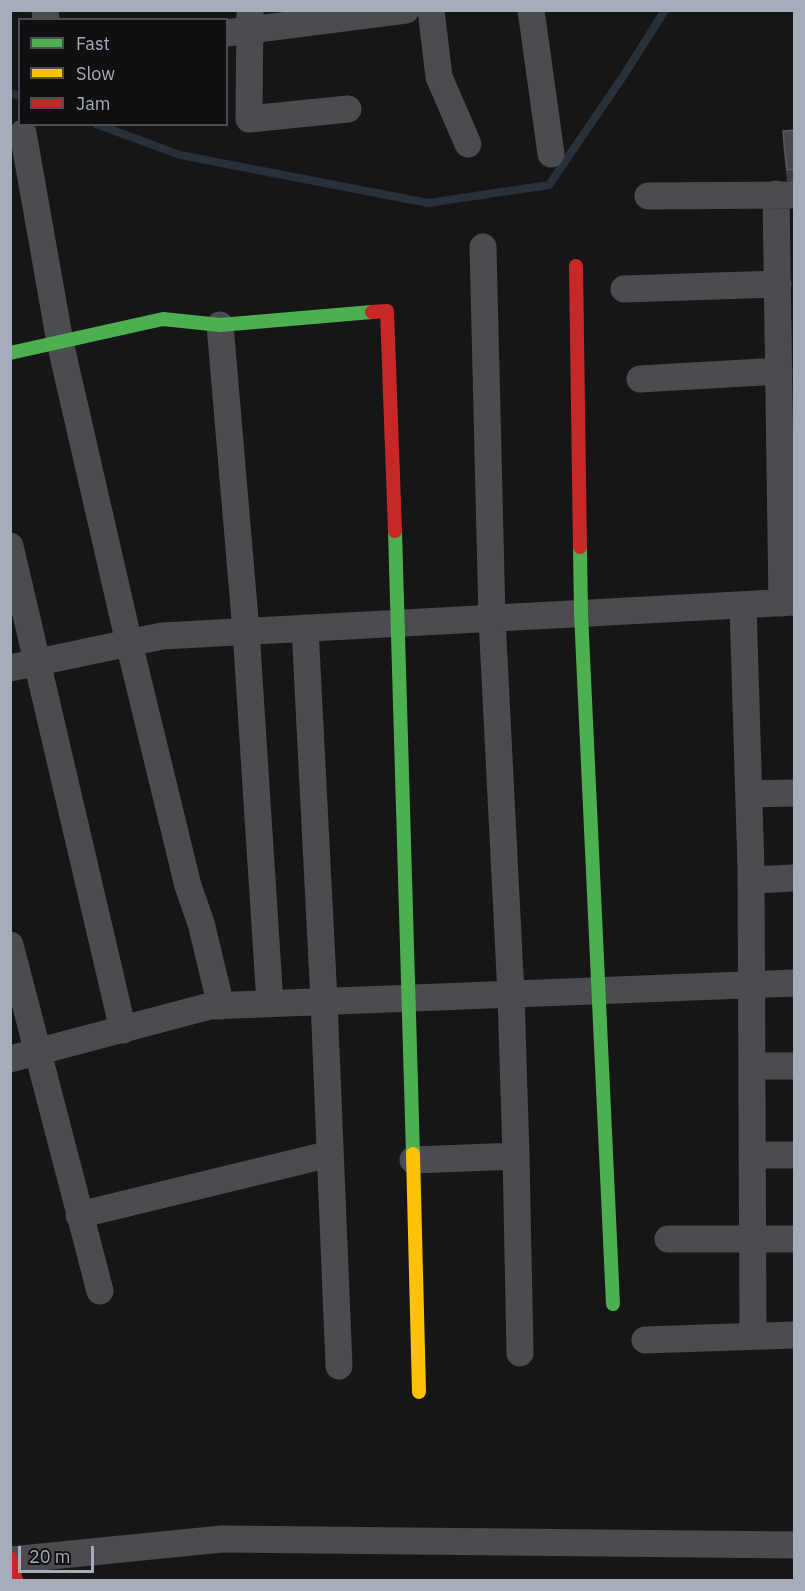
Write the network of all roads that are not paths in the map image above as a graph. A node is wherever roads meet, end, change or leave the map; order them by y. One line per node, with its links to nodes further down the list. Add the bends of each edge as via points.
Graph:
1 (406, 10): 4 (street)
2 (430, 10): 7 (street, via 439,77)
3 (531, 10): 8 (street)
4 (242, 24): 5 (street, via 249,119)
5 (348, 109)
6 (23, 133): 16 (street)
7 (468, 144)
8 (551, 154)
9 (785, 194): 10 (street); 13 (street)
10 (648, 196)
11 (483, 247): 24 (street)
12 (576, 266): 23 (street)
13 (778, 284): 14 (street); 18 (street)
14 (624, 290)
15 (220, 325): 16 (street, via 163,319); 25 (street, via 387,311); 27 (street)
16 (60, 342): 17 (street); 28 (street)
17 (10, 353)
18 (779, 371): 19 (street); 21 (street)
19 (640, 379)
20 (10, 546): 29 (street)
21 (788, 602): 22 (street)
22 (743, 605): 23 (street); 31 (street)
23 (581, 613): 24 (street); 37 (street)
24 (492, 618): 25 (street); 38 (street)
25 (398, 623): 26 (street); 39 (street)
26 (305, 628): 27 (street); 40 (street)
27 (246, 631): 28 (street, via 162,636); 41 (street)
28 (129, 643): 29 (street); 42 (street)
29 (23, 665): 43 (street)
30 (795, 793): 31 (street)
31 (749, 794): 32 (street)
32 (751, 869): 33 (street, via 752,879); 36 (street)
33 (795, 878)
34 (10, 945): 44 (street)
35 (795, 983): 36 (street)
36 (751, 985): 37 (street); 46 (street)
37 (597, 990): 38 (street); 58 (street)
38 (511, 994): 39 (street); 51 (street)
39 (409, 999): 40 (street); 52 (street)
40 (324, 1001): 41 (street); 48 (street)
41 (270, 1003): 42 (street)
42 (221, 1006): 43 (street)
43 (123, 1030): 44 (street)
44 (38, 1051): 45 (street); 53 (street)
45 (10, 1059)
46 (752, 1066): 47 (street); 49 (street)
47 (795, 1066)
48 (330, 1154): 53 (street); 63 (street)
49 (753, 1155): 50 (street); 54 (street)
50 (795, 1155)
51 (516, 1156): 52 (street); 62 (street)
52 (413, 1160): 64 (street)
53 (79, 1215): 57 (street)
54 (753, 1238): 55 (street); 56 (street); 59 (street)
55 (668, 1239)
56 (795, 1239)
57 (99, 1291)
58 (613, 1305)
59 (753, 1335): 60 (street); 61 (street)
60 (795, 1335)
61 (645, 1340)
62 (520, 1353)
63 (339, 1366)
64 (419, 1392)
65 (795, 1545): 66 (street, via 222,1539)
66 (11, 1559): 67 (street)
67 (16, 1581)

